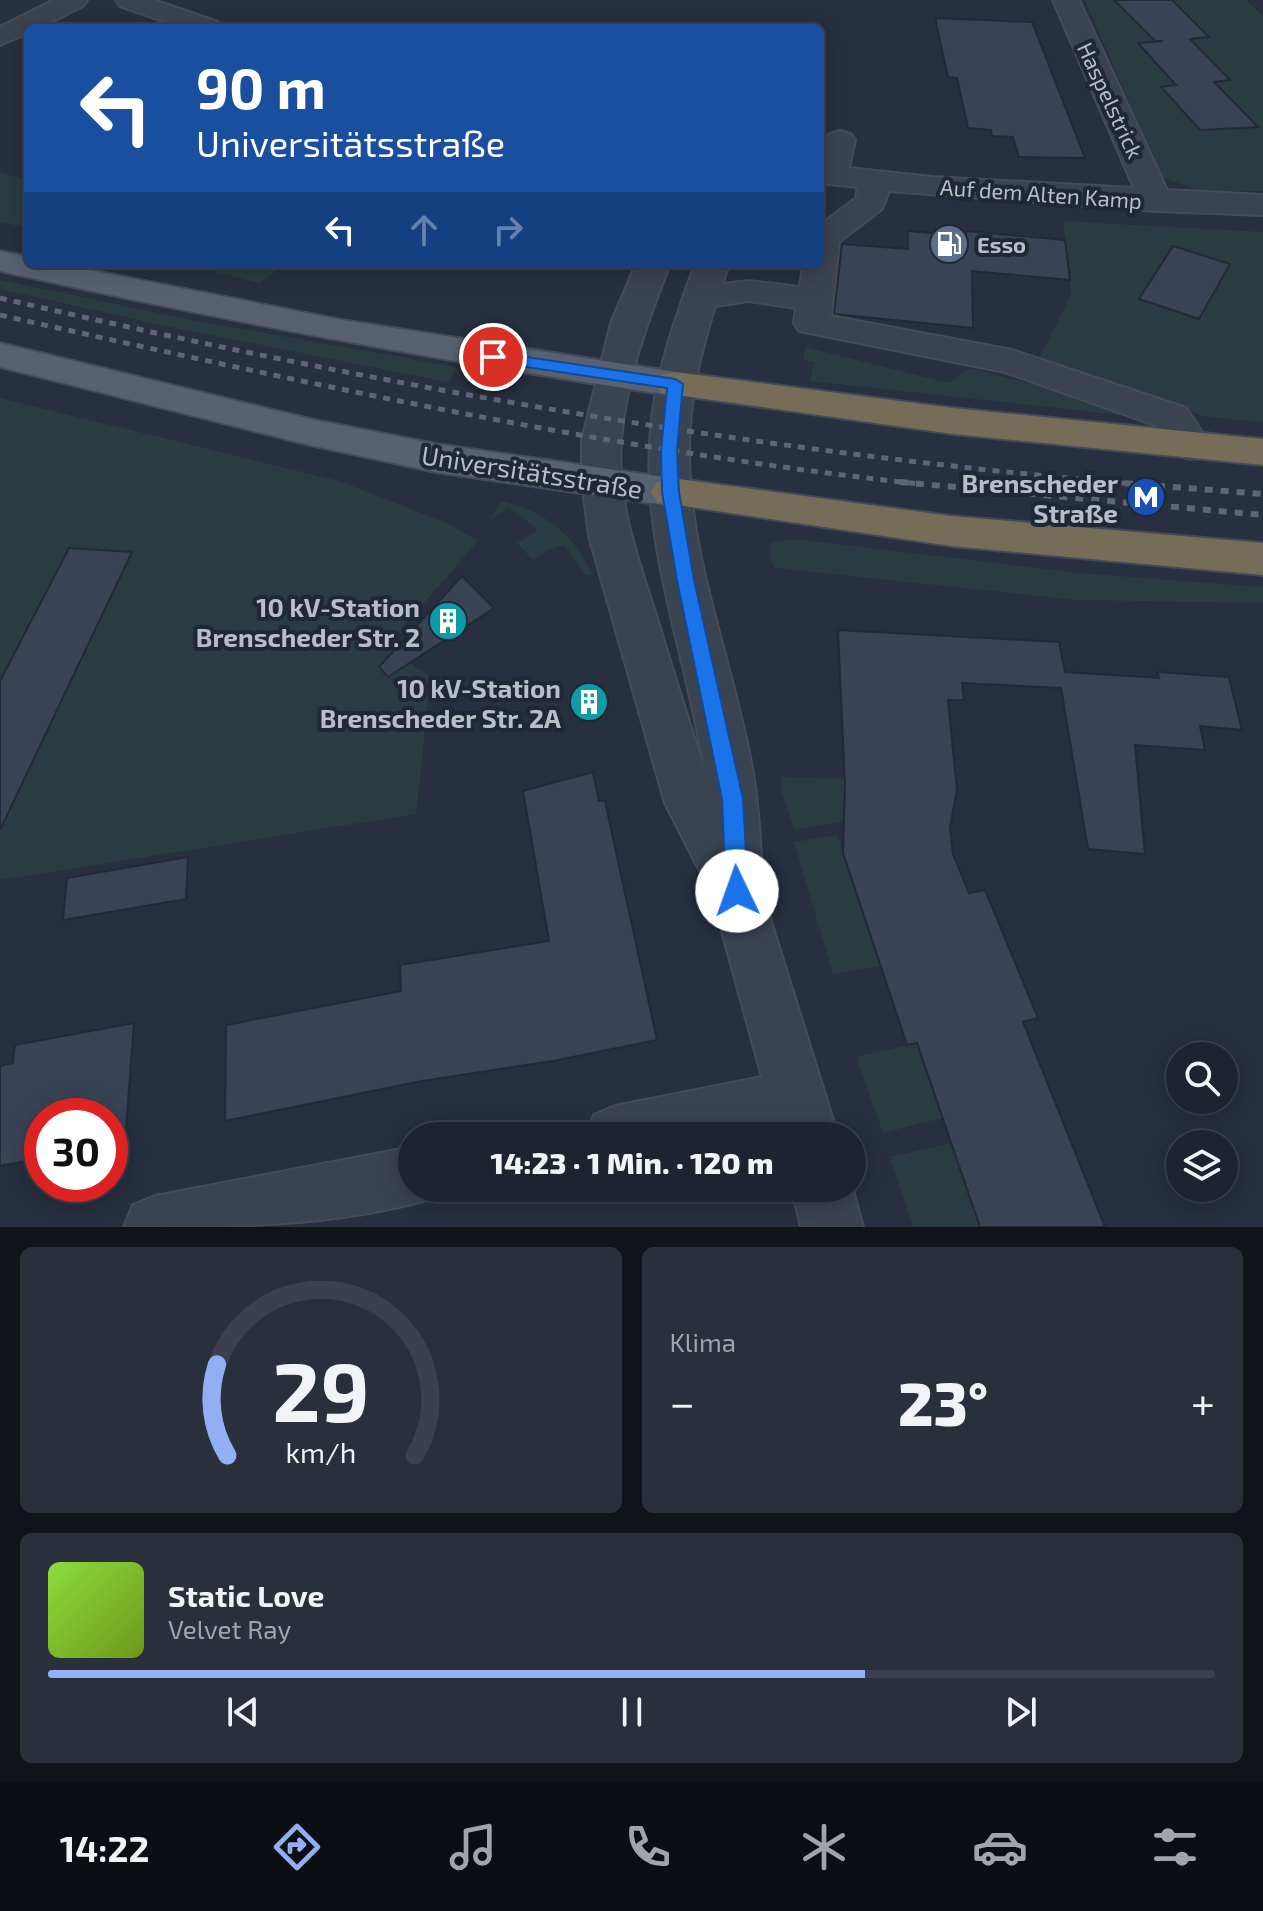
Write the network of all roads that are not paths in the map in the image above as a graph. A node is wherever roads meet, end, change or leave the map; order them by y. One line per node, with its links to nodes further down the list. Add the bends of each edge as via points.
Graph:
1 (74, 0): 4 (street)
2 (129, 0): 5 (street)
3 (1066, 0): 11 (street, Haspelstrick)
4 (26, 24)
5 (197, 24)
6 (24, 25): 7 (street)
7 (0, 37)
8 (840, 140): 9 (street)
9 (826, 175): 10 (street, Auf dem Alten Kamp)
10 (875, 180): 11 (street, Auf dem Alten Kamp); 13 (street, via 871,202)
11 (1156, 201): 12 (street, Auf dem Alten Kamp)
12 (1263, 205)
13 (824, 237)
14 (0, 261): 15 (main road)
15 (24, 266)
16 (31, 268): 22 (main road, via 164,298)
17 (651, 268): 22 (street)
18 (819, 268): 20 (street)
19 (706, 280): 20 (street); 23 (street)
20 (815, 300): 24 (street, via 812,323 1012,362 1172,417)
21 (0, 355): 26 (main road, Universitätsstraße, via 310,432 436,458)
22 (614, 376): 23 (main road); 26 (street, via 601,440)
23 (675, 384): 24 (highway); 27 (street)
24 (1191, 446): 25 (highway)
25 (1263, 452)
26 (602, 482): 27 (main road, Universitätsstraße); 29 (street, via 622,583 690,803)
27 (671, 492): 28 (highway, Universitätsstraße, via 951,531); 29 (street, via 733,799)
28 (1263, 559)
29 (737, 891): 30 (street)
30 (803, 1118): 31 (street)
31 (761, 1122)
32 (398, 1180): 34 (street)
33 (826, 1202): 35 (street)
34 (155, 1227)
35 (832, 1227)

